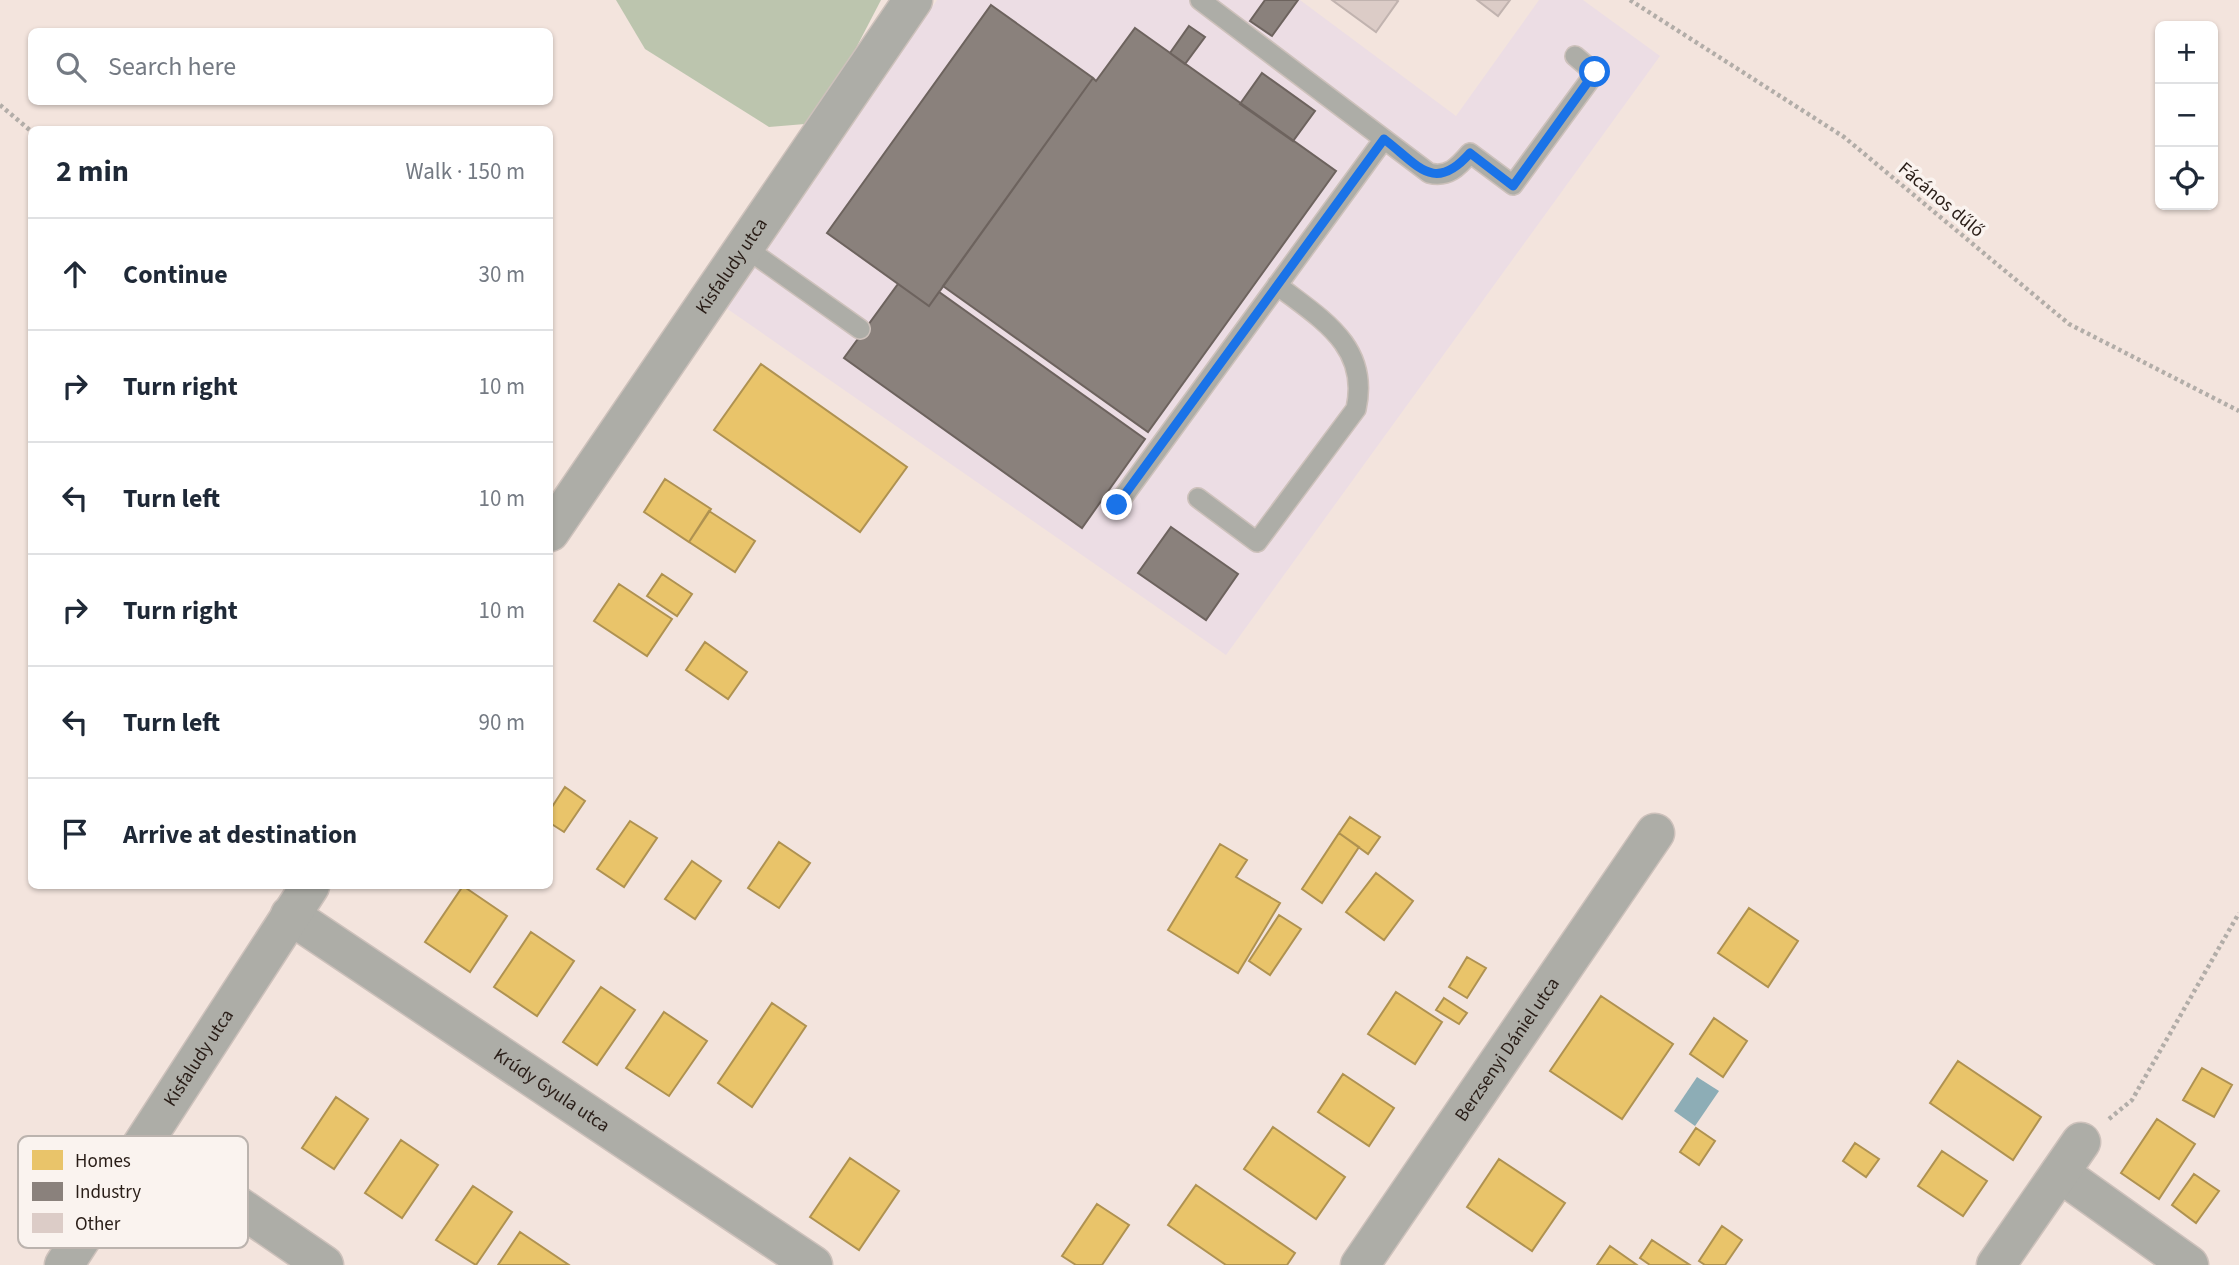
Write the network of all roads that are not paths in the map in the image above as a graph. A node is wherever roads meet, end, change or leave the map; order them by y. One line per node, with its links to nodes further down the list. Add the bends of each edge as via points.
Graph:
1 (912, 0): 5 (street, Kisfaludy utca)
2 (1200, 0): 4 (lane)
3 (1575, 56): 4 (lane, via 1595,72 1513,186 1470,153 1451,172 1429,173)
4 (1384, 139): 6 (lane)
5 (743, 246): 7 (lane); 10 (street, Kisfaludy utca)
6 (1277, 285): 8 (lane, via 1341,339 1355,361 1361,385 1356,409 1257,542); 9 (lane)
7 (860, 329)
8 (1198, 498)
9 (1117, 505)
10 (553, 528)
11 (1655, 833): 21 (street, Berzsenyi Dániel utca)
12 (300, 900): 13 (street, Kisfaludy utca); 20 (street, Krúdy Gyula utca)
13 (149, 1136)
14 (2081, 1142): 15 (street)
15 (2060, 1173): 22 (street); 23 (street)
16 (248, 1213): 19 (street)
17 (76, 1248): 18 (street, Kisfaludy utca)
18 (65, 1265)
19 (324, 1265)
20 (813, 1265)
21 (1360, 1265)
22 (1996, 1265)
23 (2189, 1265)

